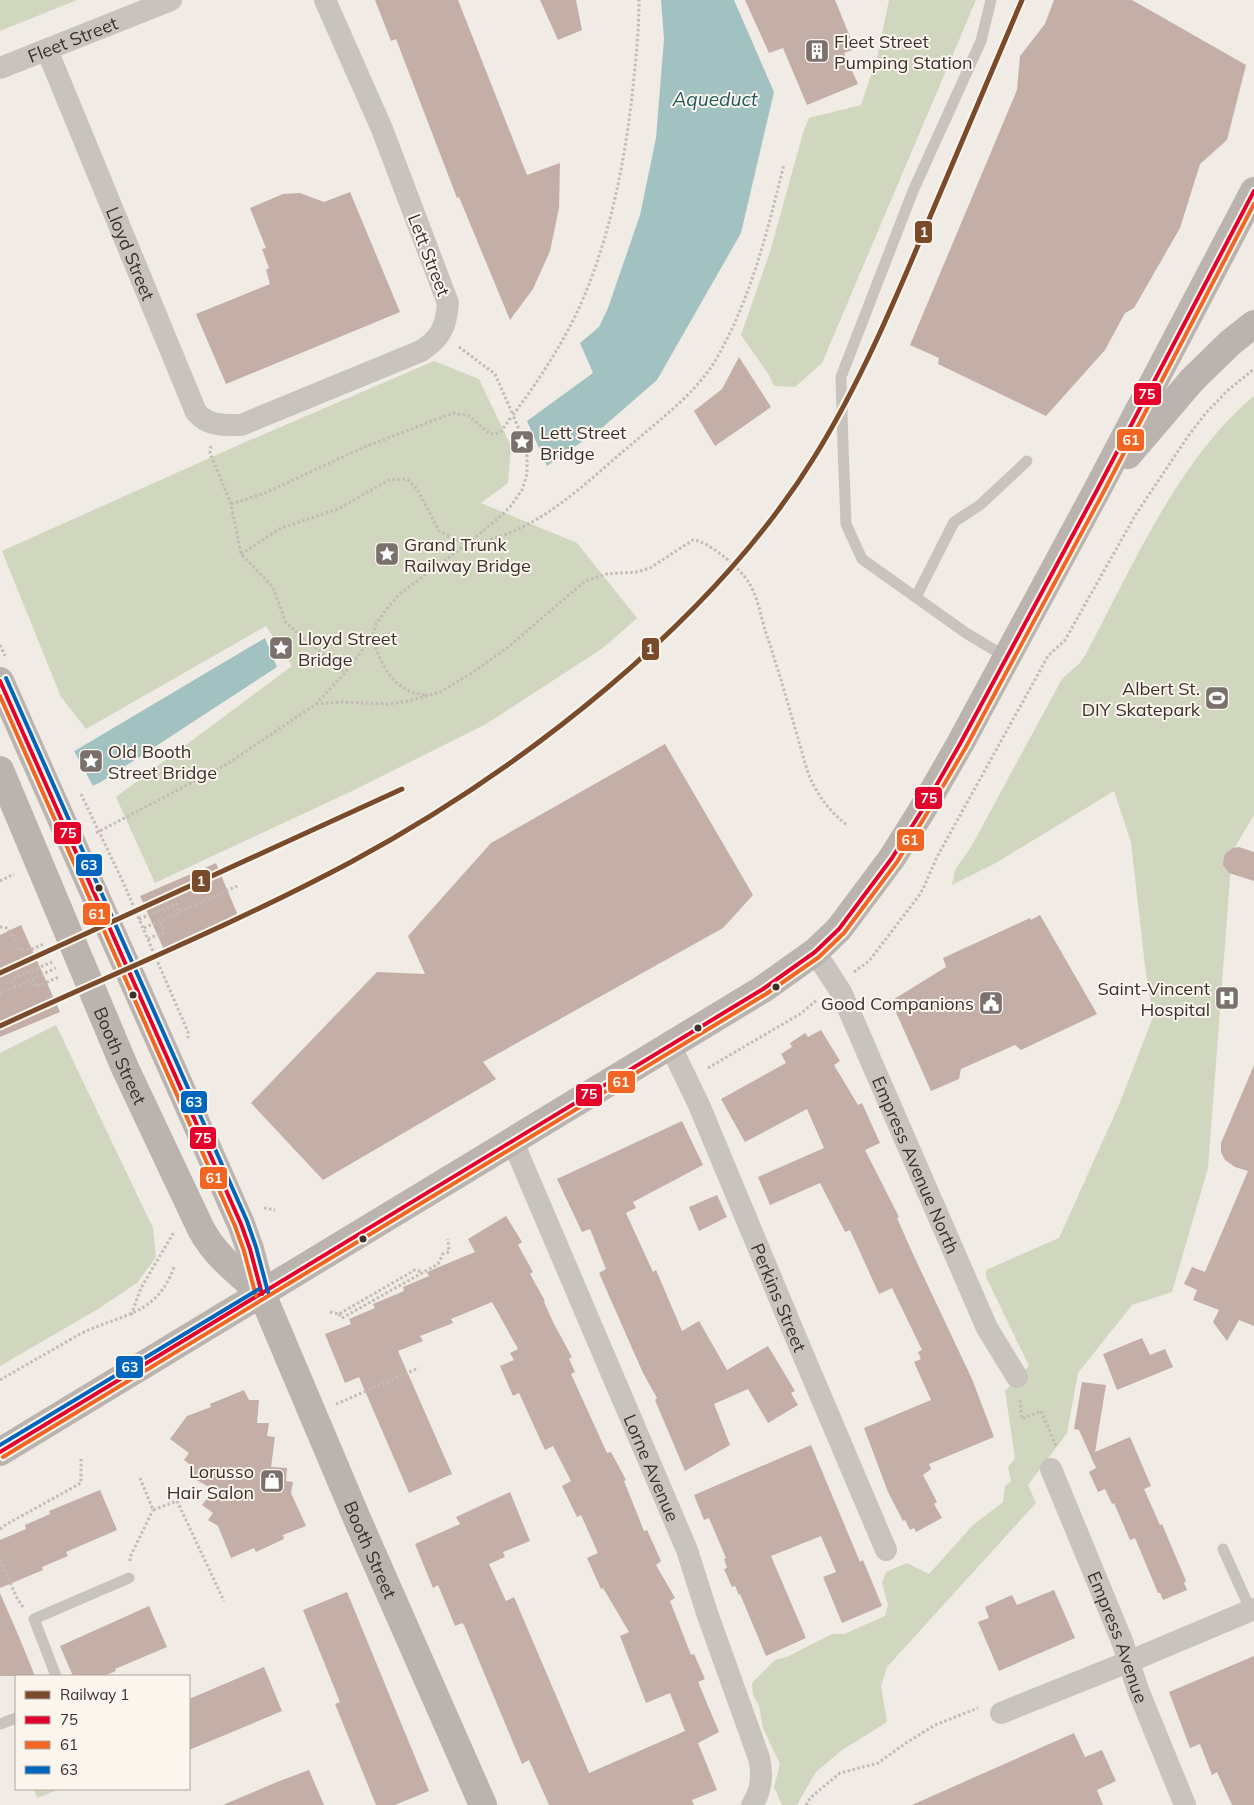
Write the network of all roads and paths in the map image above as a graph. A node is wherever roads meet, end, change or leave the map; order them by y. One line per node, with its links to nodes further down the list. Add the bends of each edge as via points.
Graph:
1 (171, 0): 5 (street, Fleet Street)
2 (325, 0): 10 (street, Lett Street, via 382,129 448,303)
3 (639, 0): 12 (path, via 630,114 616,195 604,239 579,308 559,347)
4 (991, 0): 19 (lane, via 981,41 914,191 841,377 846,524 862,559)
5 (47, 50): 6 (street, Fleet Street); 13 (street, Lloyd Street, via 196,412)
6 (0, 68)
7 (784, 164): 17 (path, via 766,234 738,318 719,356 703,377 685,398 564,501 506,534)
8 (1254, 191): 15 (main road)
9 (1254, 324): 15 (main road, via 1192,380)
10 (442, 332): 12 (path, via 495,374); 13 (street, via 421,351 241,425)
11 (1254, 369): 37 (path, via 1205,414 1172,458 1136,514 1065,640 1048,656 937,857 924,889)
12 (513, 415): 16 (path, via 500,434 490,434 469,416 452,414 362,448 265,493); 17 (path, via 527,456 527,474 522,490 510,507)
13 (215, 425): 16 (path, via 210,453)
14 (1027, 462): 19 (lane, via 980,505 954,522)
15 (1096, 492): 21 (main road)
16 (231, 504): 18 (path)
17 (468, 543): 18 (path, via 439,531 417,489 407,479 389,480 338,509 282,528); 20 (path, via 401,593 376,624)
18 (242, 554): 22 (path, via 273,587 286,623)
19 (916, 597): 21 (lane)
20 (372, 637): 22 (path); 24 (path, via 378,657 397,683 410,692)
21 (1006, 657): 35 (main road, via 960,744 892,858 839,928)
22 (345, 673): 25 (path)
23 (0, 681): 51 (main road, Booth Street, via 241,1224)
24 (429, 696): 25 (path, via 388,704); 28 (path, via 449,687 507,648 585,581 607,574 650,568 693,540 701,542 728,560 750,583 814,789 833,814)
25 (316, 704): 27 (path, via 227,764)
26 (0, 770): 51 (main road, Booth Street, via 125,1068 208,1244)
27 (134, 814)
28 (848, 826)
29 (179, 912): 30 (path, via 177,904)
30 (140, 919)
31 (160, 921): 33 (path, via 164,932)
32 (0, 927): 34 (path, via 8,928 19,950)
33 (148, 939)
34 (44, 944)
35 (815, 952): 42 (main road, via 763,990); 56 (street, Empress Avenue North, via 841,992 987,1328)
36 (52, 962): 40 (path, via 12,979)
37 (863, 966)
38 (59, 977): 39 (path, via 36,987)
39 (33, 979)
40 (15, 987)
41 (813, 1003): 43 (path, via 800,1014)
42 (670, 1045): 43 (street, Perkins Street); 44 (main road)
43 (687, 1080): 67 (street, Perkins Street)
44 (512, 1142): 51 (main road); 78 (street, Lorne Avenue, via 687,1550 759,1758 762,1780)
45 (264, 1209): 46 (path)
46 (275, 1210)
47 (175, 1229): 54 (path, via 141,1288)
48 (448, 1240): 50 (path, via 449,1252 443,1254 438,1264)
49 (174, 1267): 54 (path, via 164,1289)
50 (423, 1272): 53 (path, via 415,1270); 53 (path, via 342,1318)
51 (262, 1294): 58 (main road, Booth Street); 60 (main road)
52 (330, 1312): 53 (path)
53 (339, 1314)
54 (131, 1315): 57 (path, via 80,1334)
55 (419, 1368): 58 (path)
56 (1017, 1377): 59 (path, via 1022,1418 1041,1411)
57 (0, 1380)
58 (313, 1414): 79 (main road, Booth Street)
59 (1056, 1448)
60 (0, 1452)
61 (81, 1459): 65 (path, via 81,1483)
62 (1051, 1470): 73 (street, Empress Avenue)
63 (140, 1478): 64 (path)
64 (153, 1510): 69 (path, via 130,1557); 70 (path, via 177,1501)
65 (0, 1530)
66 (1223, 1549): 72 (lane)
67 (886, 1550)
68 (0, 1560): 71 (path)
69 (129, 1578): 74 (lane, via 34,1619)
70 (224, 1601)
71 (22, 1606)
72 (1252, 1610): 73 (street)
73 (1128, 1662): 75 (street); 81 (street, Empress Avenue)
74 (56, 1675)
75 (1001, 1713): 80 (path, via 986,1705 935,1725 878,1763 840,1773)
76 (15, 1718): 77 (lane)
77 (0, 1724)
78 (754, 1803)
79 (482, 1805)
80 (806, 1805)
81 (1185, 1805)

